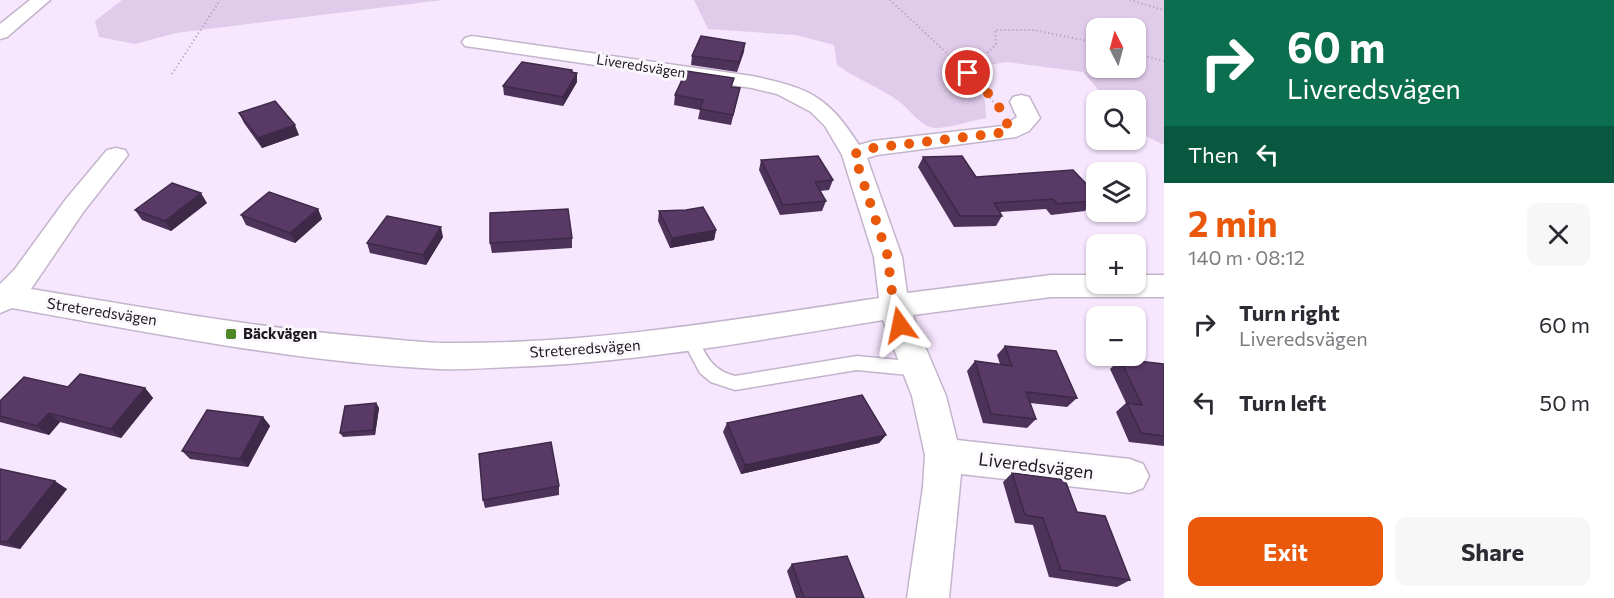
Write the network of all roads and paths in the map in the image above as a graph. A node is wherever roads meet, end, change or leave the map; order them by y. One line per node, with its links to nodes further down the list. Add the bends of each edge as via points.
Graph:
1 (41, 0): 6 (street)
2 (220, 0): 12 (path)
3 (890, 0): 11 (path)
4 (1130, 0): 5 (path)
5 (1164, 10)
6 (0, 33)
7 (1086, 40): 11 (path, via 1017,27 995,30 996,44)
8 (472, 42): 15 (street, Liveredsvägen, via 784,89 819,107)
9 (1146, 56): 10 (path)
10 (1164, 61)
11 (968, 73): 14 (path, via 1003,114 1009,124)
12 (172, 74)
13 (1021, 102): 14 (street, via 1029,118)
14 (1008, 132): 15 (street)
15 (854, 154): 19 (street, Liveredsvägen, via 888,257)
16 (116, 155): 18 (street, Streteredsvägen, via 25,277)
17 (1164, 286): 19 (street, Streteredsvägen, via 1051,286)
18 (2, 298): 20 (street, Streteredsvägen, via 329,347 440,356 567,352)
19 (896, 307): 20 (street, Streteredsvägen); 21 (street, Liveredsvägen)
20 (690, 339): 21 (lane, via 705,370 735,383 857,363)
21 (919, 369): 22 (street, Liveredsvägen)
22 (943, 455): 23 (street, Liveredsvägen); 24 (street, Liveredsvägen)
23 (1130, 476)
24 (928, 598)

